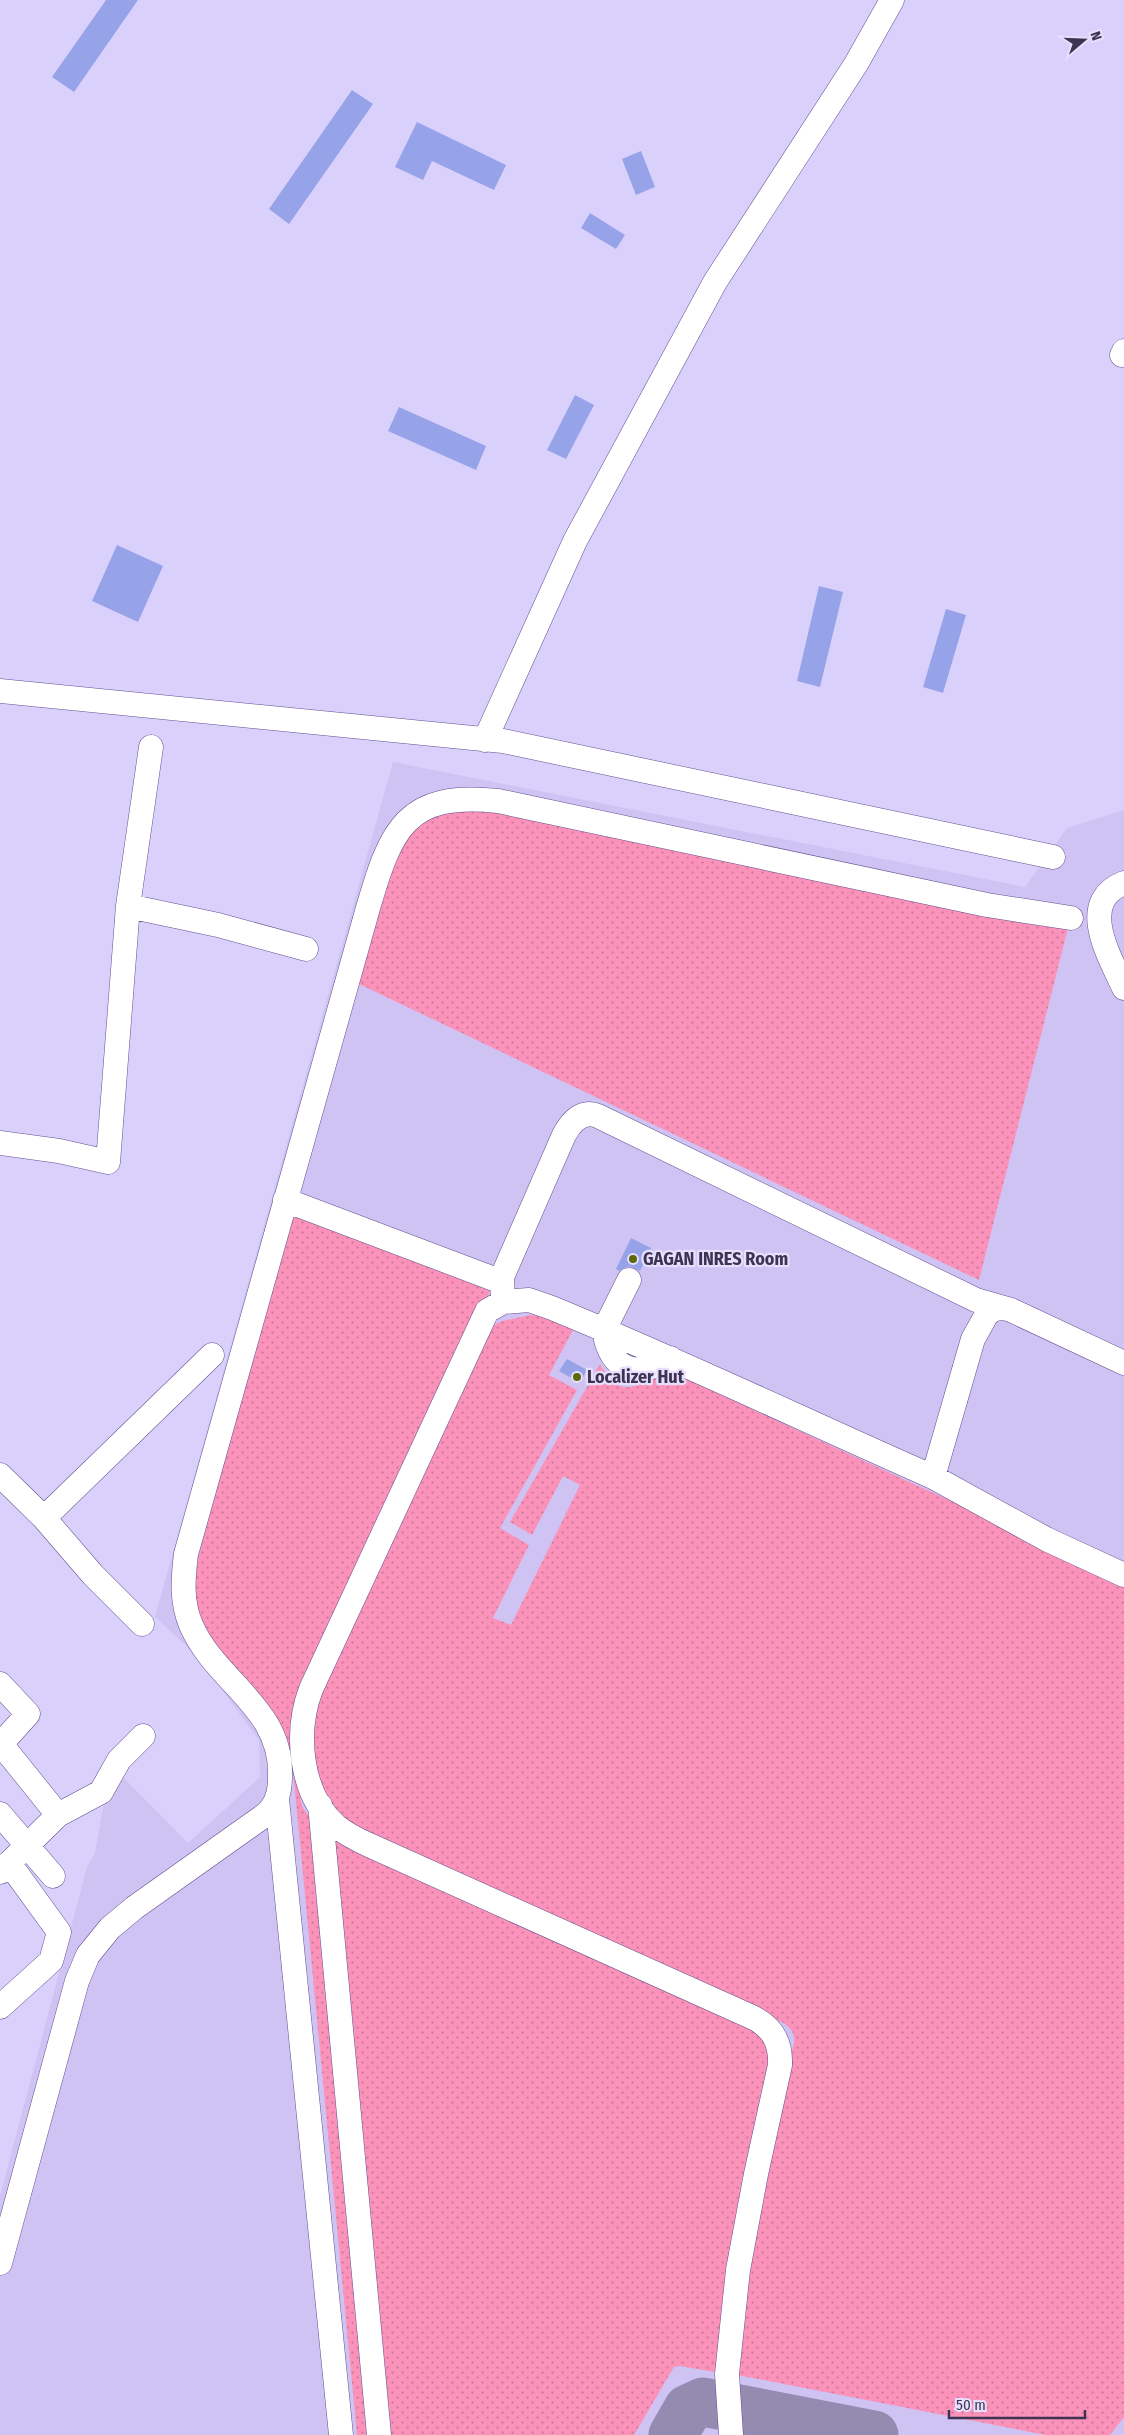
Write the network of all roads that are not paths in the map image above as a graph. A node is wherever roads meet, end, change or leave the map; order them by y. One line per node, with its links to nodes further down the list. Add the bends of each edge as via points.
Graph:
1 (892, 0): 3 (street, via 856,64 715,282 575,541)
2 (0, 691): 3 (street)
3 (486, 740): 5 (street)
4 (151, 747): 7 (street)
5 (1053, 858)
6 (1124, 883): 10 (street, via 1104,899 1098,921)
7 (128, 906): 9 (street, via 218,925); 11 (street, via 108,1162)
8 (1071, 918): 12 (street, via 987,905 498,801 459,799 440,802 424,808 407,821 385,852)
9 (306, 949)
10 (1124, 988)
11 (0, 1143)
12 (285, 1200): 14 (street); 27 (street, via 186,1554 183,1581 187,1614 198,1639 273,1733 281,1770)
13 (628, 1280): 16 (street)
14 (502, 1292): 15 (street, via 564,1135 576,1118 592,1114 942,1284); 16 (street); 28 (street, via 487,1311 311,1688 303,1712 302,1745 309,1781)
15 (1003, 1308): 18 (street); 20 (street, via 987,1314 973,1339)
16 (604, 1330): 20 (street)
17 (212, 1355): 21 (street)
18 (1124, 1363)
19 (0, 1475): 21 (street)
20 (933, 1477): 22 (street, via 1046,1539)
21 (44, 1518): 23 (street, via 93,1575)
22 (1124, 1576)
23 (142, 1624)
24 (0, 1684): 26 (street, via 28,1714)
25 (142, 1736): 30 (street, via 119,1760 102,1792)
26 (0, 1744): 30 (street)
27 (277, 1799): 35 (street, via 271,1810 256,1822 134,1908 110,1928 88,1955 77,1981); 36 (street)
28 (320, 1805): 37 (street); 38 (street, via 336,1826 358,1840 754,2018 770,2029 779,2046 780,2065 738,2270 727,2374)
29 (0, 1814): 31 (street)
30 (58, 1815): 31 (street)
31 (26, 1846): 32 (street); 33 (street)
32 (4, 1868): 34 (street, via 60,1932 51,1961)
33 (53, 1876)
34 (0, 2007)
35 (0, 2263)
36 (341, 2435)
37 (379, 2435)
38 (731, 2435)

